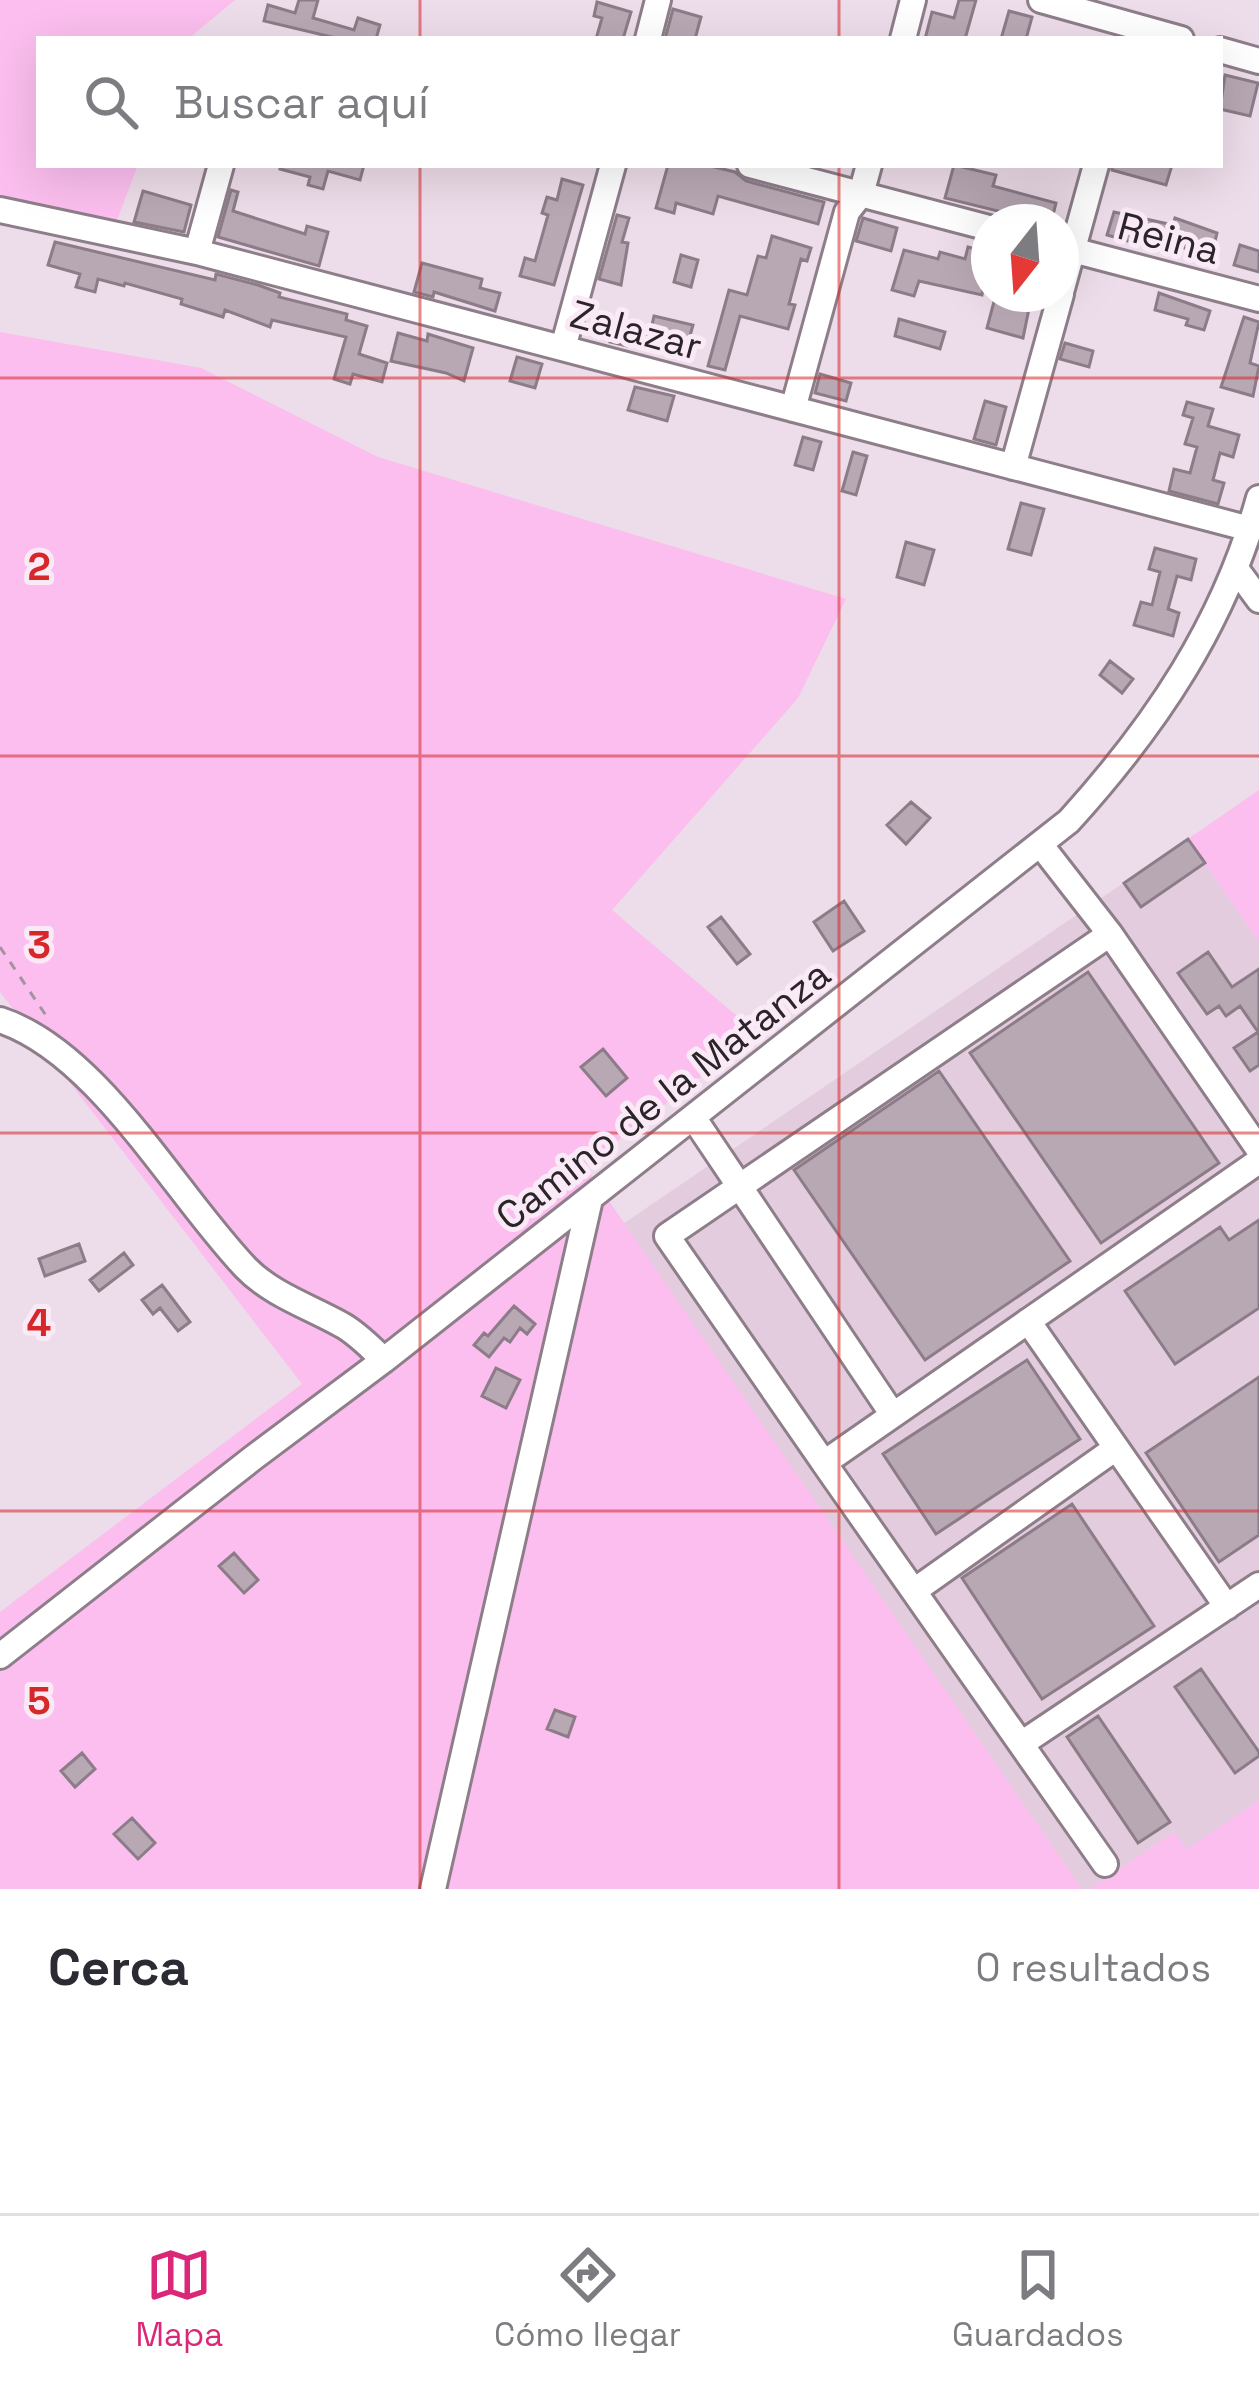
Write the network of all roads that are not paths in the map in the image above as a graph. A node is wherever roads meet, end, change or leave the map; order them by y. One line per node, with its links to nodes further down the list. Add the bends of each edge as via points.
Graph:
1 (658, 0): 6 (street)
2 (913, 0): 7 (street)
3 (1041, 0): 5 (street)
4 (1141, 0): 5 (street)
5 (1132, 32)
6 (648, 36)
7 (903, 36)
8 (1223, 51): 9 (street)
9 (1259, 61)
10 (220, 168): 20 (street)
11 (612, 168): 23 (street)
12 (761, 168): 15 (street)
13 (868, 168): 15 (street)
14 (1095, 168): 17 (street)
15 (861, 194): 18 (street); 24 (street, via 847,212)
16 (0, 210): 20 (street, Zalazar)
17 (1079, 214)
18 (971, 223)
19 (1079, 251): 21 (street, Reina)
20 (197, 252): 23 (street, Zalazar)
21 (1259, 299)
22 (1056, 312): 25 (street)
23 (563, 348): 24 (street, Zalazar)
24 (793, 409): 25 (street, Zalazar)
25 (1013, 467): 27 (street, Zalazar)
26 (1259, 498): 27 (street, Camino de la Matanza)
27 (1250, 529): 28 (street, Camino de la Matanza)
28 (1237, 570): 29 (street); 30 (street, Camino de la Matanza, via 1181,680 1126,758)
29 (1259, 600)
30 (1040, 844): 31 (street); 33 (street, Camino de la Matanza)
31 (1110, 934): 34 (street); 36 (street)
32 (0, 1020): 39 (street, via 25,1028 86,1075 249,1272 347,1327)
33 (693, 1118): 36 (street); 37 (street, Camino de la Matanza)
34 (1259, 1150)
35 (1259, 1161): 38 (street)
36 (740, 1186): 40 (street); 42 (street, via 667,1236)
37 (590, 1199): 39 (street, Camino de la Matanza); 49 (street)
38 (1028, 1322): 40 (street); 41 (street)
39 (384, 1360): 46 (street, Camino de la Matanza)
40 (893, 1415): 42 (street)
41 (1116, 1448): 44 (street); 45 (street)
42 (824, 1462): 44 (street)
43 (1259, 1585): 45 (street)
44 (914, 1591): 47 (street)
45 (1227, 1606): 47 (street)
46 (0, 1656)
47 (1021, 1744): 48 (street)
48 (1105, 1864)
49 (433, 1889)

